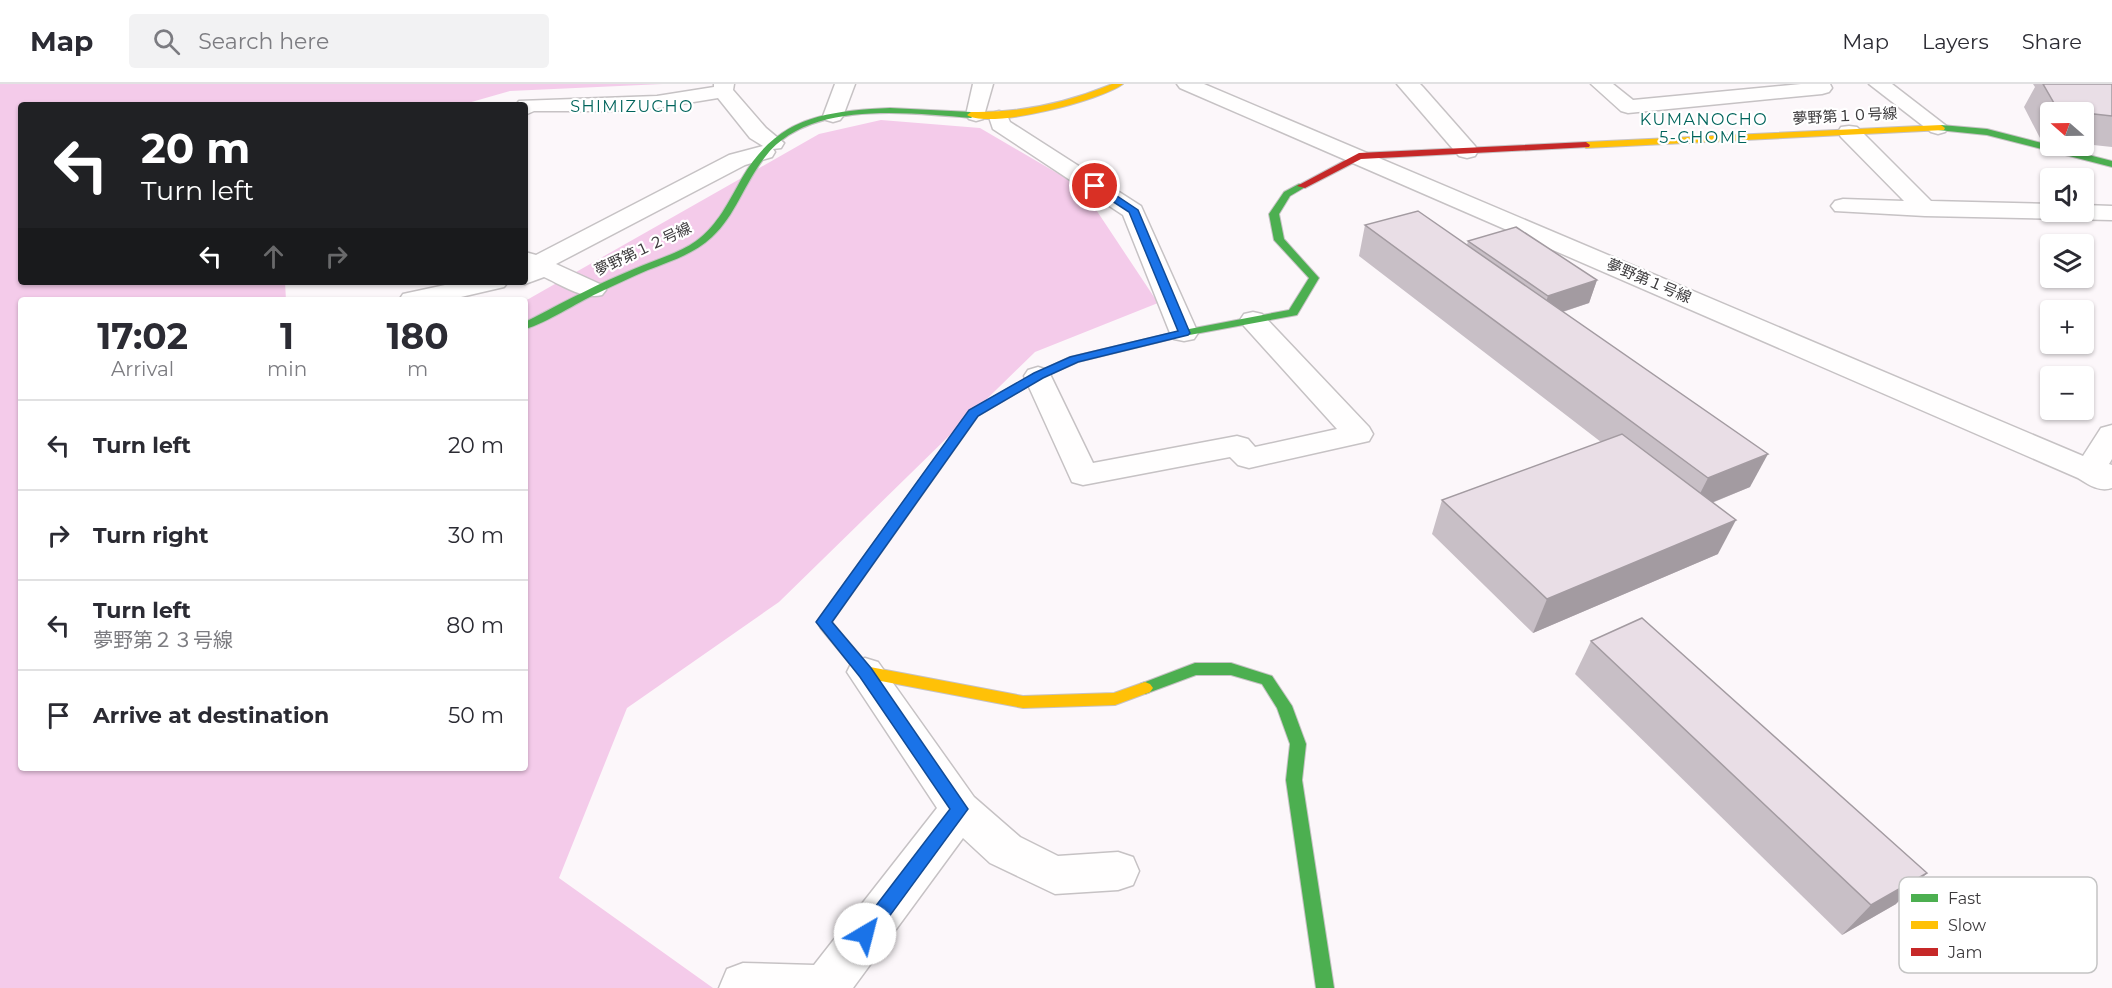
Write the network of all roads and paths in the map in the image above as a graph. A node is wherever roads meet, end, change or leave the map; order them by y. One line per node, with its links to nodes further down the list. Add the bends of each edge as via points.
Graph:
1 (845, 84): 11 (street)
2 (983, 84): 12 (street)
3 (1119, 84): 12 (street, via 1077,102 1029,113)
4 (1187, 84): 17 (street, 夢野第１号線)
5 (1407, 84): 16 (street)
6 (1601, 84): 7 (street, via 1628,107 1822,88)
7 (1820, 84)
8 (1879, 84): 13 (street)
9 (723, 87): 10 (street, via 657,102); 15 (street)
10 (528, 105)
11 (833, 116): 12 (street, via 884,110); 15 (street, via 811,123)
12 (988, 116): 28 (street, via 1133,210)
13 (1938, 128): 14 (street, 夢野第１０号線); 18 (street, 夢野第１０号線, via 1987,132)
14 (1849, 132): 16 (street, 夢野第１０号線); 20 (street)
15 (769, 148): 22 (street, via 736,159); 24 (street, 夢野第１２号線, via 727,215 700,243)
16 (1467, 151): 17 (street, 夢野第１０号線)
17 (1359, 156): 26 (street, via 1287,194 1274,214 1279,240 1314,278 1293,313); 31 (street, 夢野第１号線)
18 (2112, 164)
19 (1843, 206): 20 (street)
20 (1925, 209): 21 (street)
21 (2112, 213)
22 (530, 267): 24 (street)
23 (481, 285): 25 (street)
24 (593, 290): 27 (street, 夢野第１２号線)
25 (426, 297)
26 (1253, 320): 28 (street); 29 (street, via 1358,434 1249,458 1237,446 1083,475)
27 (528, 324)
28 (1184, 333): 29 (street, via 1074,359)
29 (1038, 376): 32 (street, via 974,413 824,622)
30 (2112, 435): 31 (street)
31 (2104, 477)
32 (865, 672): 33 (street); 37 (street, via 1023,702 1115,699 1195,669 1231,669 1267,680 1284,706 1298,744 1294,780)
33 (960, 809): 34 (street, via 1005,850 1055,874); 36 (street)
34 (1118, 871)
35 (742, 988): 36 (street)
36 (825, 988)
37 (1324, 988)

